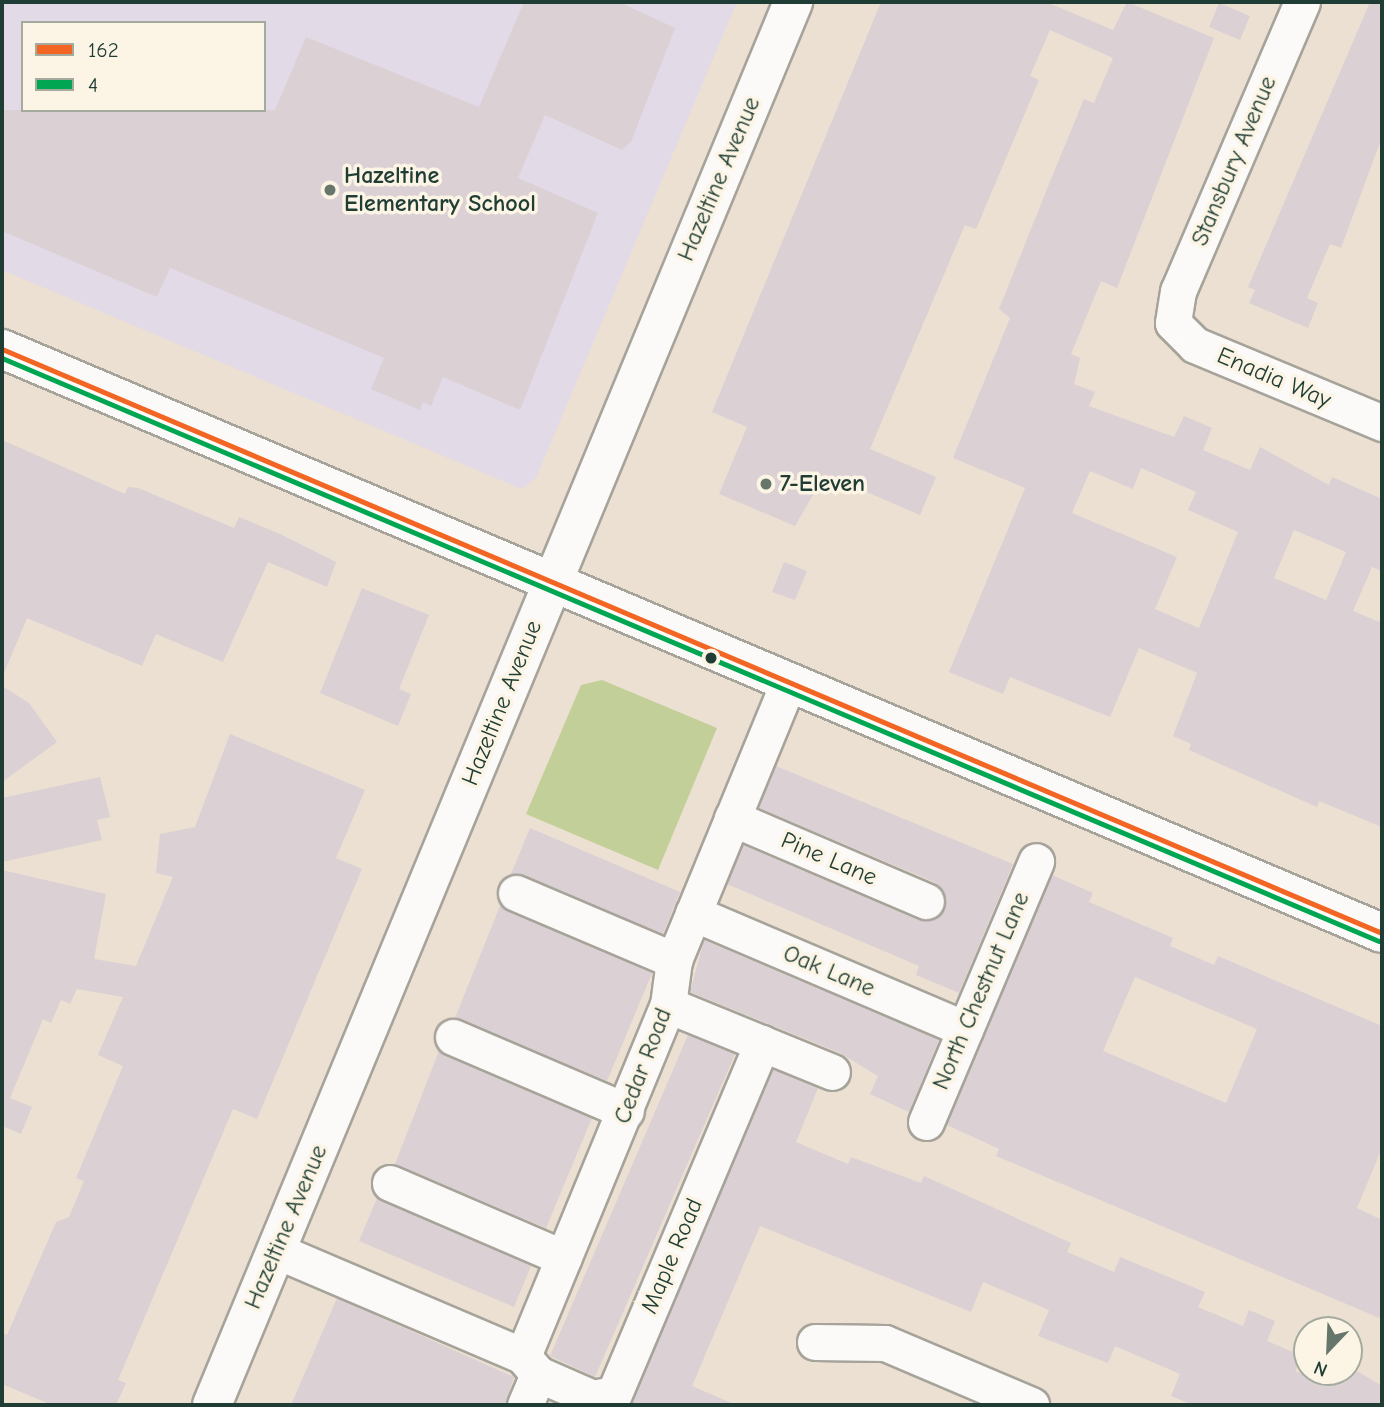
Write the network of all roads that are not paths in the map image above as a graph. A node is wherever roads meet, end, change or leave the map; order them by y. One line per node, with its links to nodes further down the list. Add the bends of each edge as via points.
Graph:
1 (793, 2): 6 (street, Hazeltine Avenue)
2 (1302, 2): 3 (street, Stansbury Avenue, via 1178,291)
3 (1173, 323): 5 (street, Enadia Way, via 1195,345)
4 (2, 349): 6 (street)
5 (1382, 423)
6 (551, 584): 7 (street); 23 (street, Hazeltine Avenue)
7 (789, 681): 8 (street, Cedar Road); 13 (street)
8 (732, 818): 11 (street, Pine Lane); 12 (street, Cedar Road)
9 (1036, 861): 16 (street, North Chestnut Lane)
10 (516, 893): 14 (street)
11 (926, 901)
12 (693, 913): 14 (street, Cedar Road); 16 (street, Oak Lane)
13 (1382, 933)
14 (674, 961): 15 (street, Cedar Road)
15 (668, 1004): 18 (street); 20 (street, Cedar Road)
16 (965, 1029): 21 (street, North Chestnut Lane)
17 (453, 1037): 20 (street)
18 (762, 1043): 19 (street); 26 (street, Maple Road, via 614,1394 593,1398)
19 (832, 1072)
20 (626, 1111): 24 (street, Cedar Road)
21 (926, 1122)
22 (390, 1183): 24 (street)
23 (277, 1251): 26 (street, Maple Road); 27 (street, Hazeltine Avenue)
24 (564, 1258): 26 (street, Cedar Road)
25 (815, 1342): 28 (street, via 885,1343)
26 (529, 1379)
27 (212, 1405)
28 (1031, 1405)

